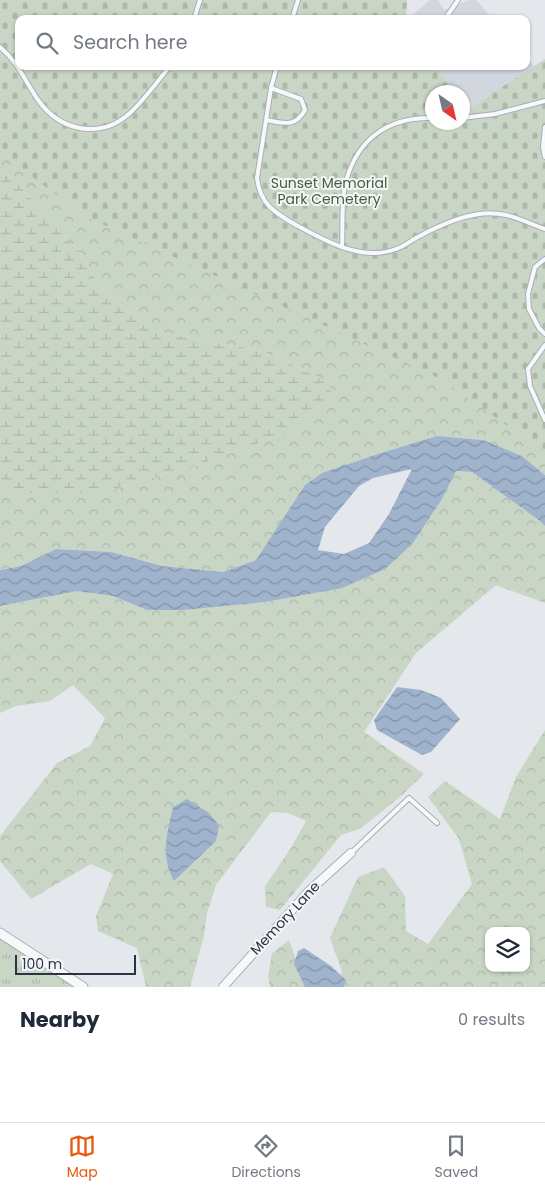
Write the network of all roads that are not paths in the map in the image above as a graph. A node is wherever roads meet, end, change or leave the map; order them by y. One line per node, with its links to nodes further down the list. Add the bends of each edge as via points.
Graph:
1 (200, 0): 4 (lane)
2 (298, 0): 5 (lane)
3 (458, 0): 6 (lane)
4 (195, 15)
5 (293, 15)
6 (448, 15)
7 (0, 47): 8 (lane)
8 (15, 62)
9 (21, 70): 10 (lane, via 38,100 52,116 71,127 87,130 113,124 129,114)
10 (167, 70)
11 (276, 70): 12 (lane)
12 (271, 88): 16 (lane); 16 (lane, via 301,99 305,110 300,119 291,124)
13 (545, 101): 14 (lane)
14 (470, 117)
15 (425, 118): 20 (lane, via 403,120 387,127 369,138 357,155 346,182)
16 (266, 120): 20 (lane, via 258,191 268,207 280,217)
17 (545, 127): 18 (lane)
18 (545, 157)
19 (545, 229): 20 (lane, via 507,214 479,214 460,218 396,249 380,253 364,254)
20 (342, 247)
21 (545, 259): 22 (lane, via 535,267 528,294 529,309)
22 (545, 334)
23 (545, 344): 24 (lane, via 528,368 530,386)
24 (545, 420)
25 (437, 824): 26 (lane, via 409,798)
26 (351, 854): 29 (street, Memory Lane, via 308,891)
27 (0, 933): 28 (street)
28 (83, 987)
29 (223, 987)

